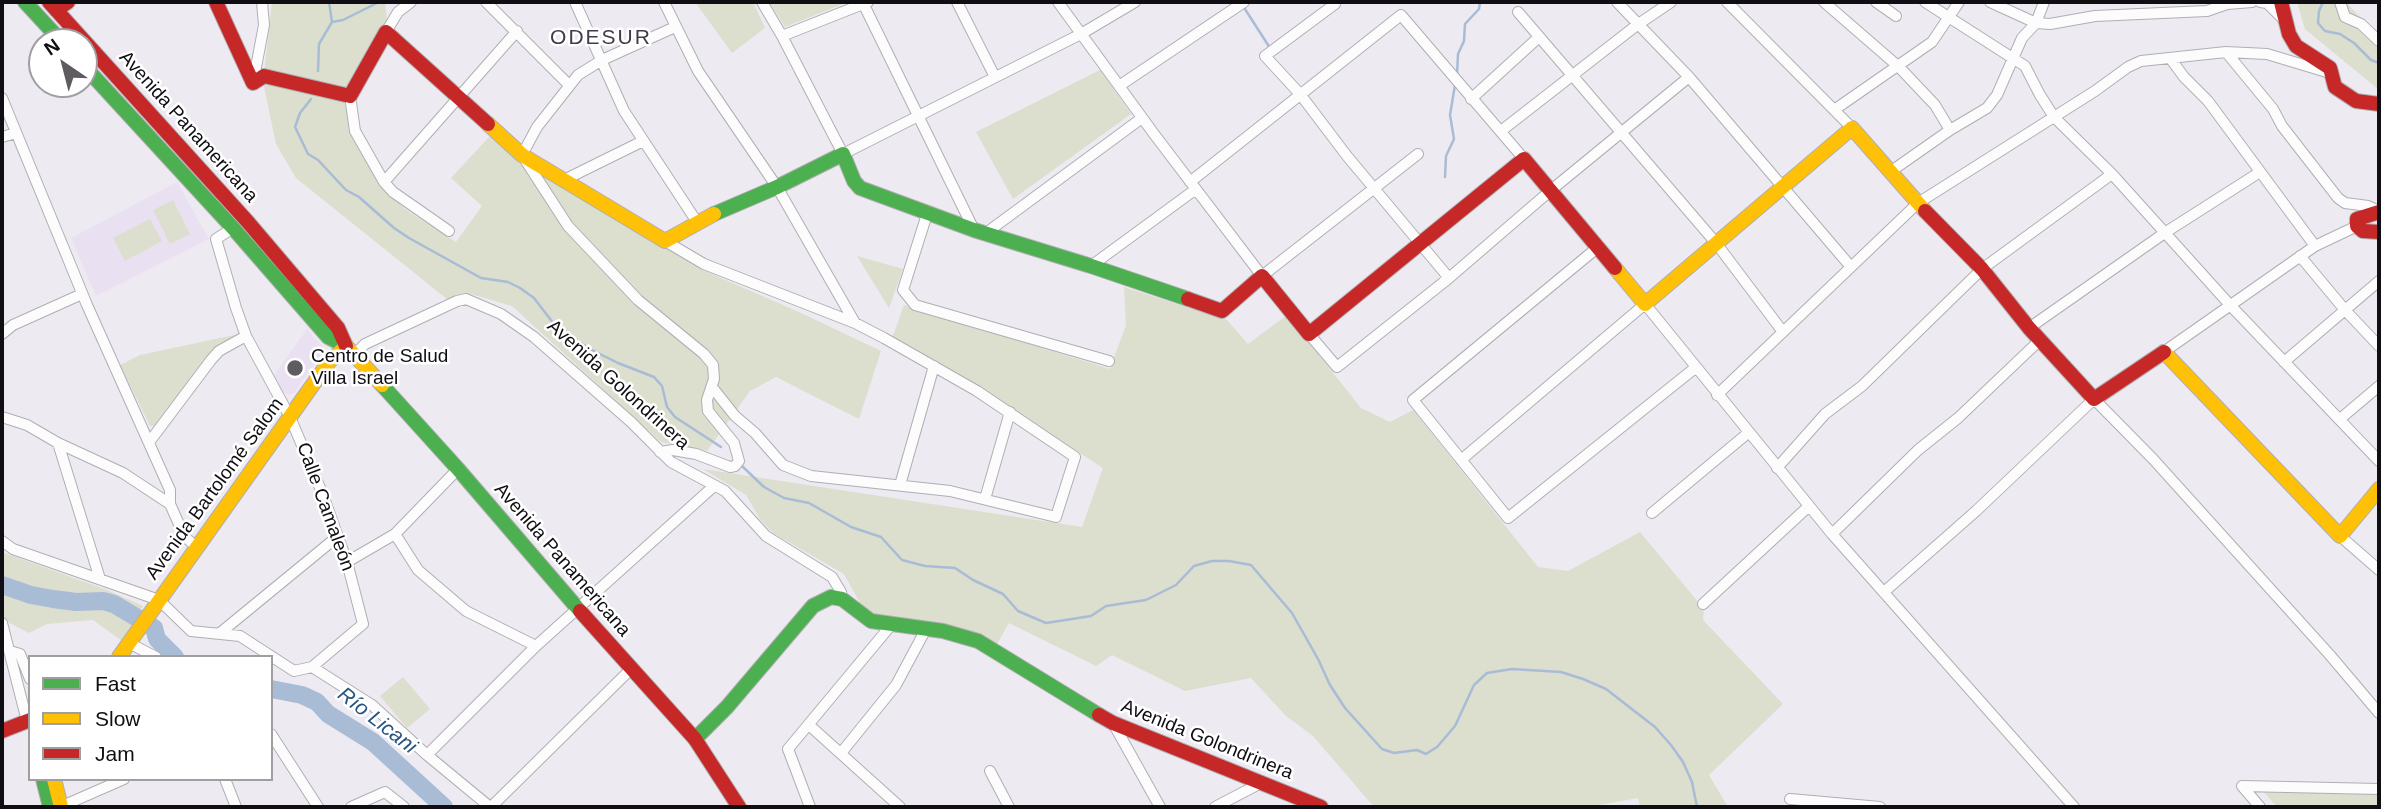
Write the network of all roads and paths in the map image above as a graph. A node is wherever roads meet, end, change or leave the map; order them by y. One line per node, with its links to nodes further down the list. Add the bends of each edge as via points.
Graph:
1 (25, 2): 37 (street)
2 (216, 2): 55 (street)
3 (262, 2): 55 (street, via 264,25)
4 (411, 2): 40 (street, via 398,12)
5 (486, 2): 39 (street)
6 (575, 2): 48 (street)
7 (664, 2): 38 (street)
8 (762, 2): 42 (street)
9 (957, 2): 52 (street)
10 (1058, 2): 41 (street)
11 (1135, 2): 41 (street)
12 (1244, 2): 57 (street)
13 (1617, 2): 36 (street)
14 (1671, 2): 36 (street)
15 (1727, 2): 64 (street)
16 (1824, 2): 49 (street)
17 (1876, 2): 32 (street)
18 (1925, 2): 33 (street)
19 (1958, 2): 33 (street)
20 (1990, 2): 35 (street)
21 (2044, 2): 35 (street)
22 (2137, 2): 31 (street)
23 (2252, 2): 31 (street, via 2207,11)
24 (2260, 2): 34 (street)
25 (2281, 2): 34 (street)
26 (2340, 2): 44 (street, via 2345,17)
27 (866, 3): 42 (street); 65 (street)
28 (1335, 4): 58 (street, via 1265,56)
29 (58, 7): 37 (street); 123 (street, Avenida Panamericana, via 247,221 338,328)
30 (1518, 12): 43 (street)
31 (2132, 14): 35 (street)
32 (1896, 16)
33 (1951, 16): 46 (street); 49 (street, via 1932,42)
34 (2285, 21): 50 (street, via 2297,46 2330,68)
35 (2036, 23): 46 (street, via 2022,38)
36 (1637, 25): 51 (street); 53 (street)
37 (47, 26)
38 (675, 27): 48 (street); 85 (street, via 698,71)
39 (517, 31): 56 (street); 60 (street)
40 (386, 32): 59 (street); 60 (street)
41 (1081, 34): 52 (street); 57 (street)
42 (782, 36): 75 (street)
43 (1539, 37): 51 (street); 62 (street)
44 (2378, 39)
45 (2226, 52): 47 (street); 50 (street, via 2267,54); 91 (street, via 2338,198)
46 (2014, 57): 66 (street, via 2025,66); 69 (street, via 1987,108)
47 (2170, 58): 66 (street, via 2128,67); 80 (street)
48 (602, 60): 56 (street); 74 (street)
49 (1899, 67): 64 (street); 69 (street, via 1935,105)
50 (2329, 74): 63 (street, via 2342,93 2356,101)
51 (1573, 75): 70 (street); 71 (street)
52 (995, 77): 65 (street)
53 (1689, 77): 71 (street); 87 (street)
54 (98, 81): 94 (street, Avenida Panamericana)
55 (253, 83): 59 (street, via 264,76)
56 (569, 85): 77 (street)
57 (1119, 86): 67 (street)
58 (1300, 94): 62 (street, via 1401,15); 84 (street); 86 (street)
59 (350, 96): 83 (street, via 355,131)
60 (459, 98): 77 (street); 83 (street)
61 (2, 99): 72 (street)
62 (1471, 99): 70 (street)
63 (2379, 104)
64 (1834, 110): 68 (street)
65 (918, 117): 75 (street); 96 (street)
66 (2054, 117): 81 (street); 89 (street)
67 (1142, 118): 84 (street); 96 (street)
68 (1852, 128): 79 (street); 87 (street)
69 (1950, 130): 79 (street)
70 (1501, 131): 78 (street)
71 (1622, 132): 88 (street); 100 (street)
72 (16, 133): 73 (street); 111 (street)
73 (2, 137)
74 (643, 141): 82 (street); 92 (street)
75 (843, 154): 85 (street); 90 (street, via 860,188)
76 (1418, 154): 86 (street)
77 (522, 155): 82 (street); 130 (street, via 568,226 638,300 709,359 714,371)
78 (1524, 159): 88 (street); 101 (street)
79 (1890, 172): 89 (street)
80 (2260, 172): 97 (street); 102 (street)
81 (2112, 174): 97 (street); 107 (street)
82 (564, 180): 99 (street)
83 (384, 182): 95 (street)
84 (1193, 186): 105 (street); 108 (street)
85 (777, 187): 92 (street); 115 (street)
86 (1374, 187): 101 (street); 108 (street)
87 (1783, 187): 100 (street); 106 (street)
88 (1550, 191): 103 (street); 109 (street)
89 (1918, 203): 106 (street); 107 (street)
90 (928, 211): 96 (street); 125 (street, via 903,290 915,305)
91 (2379, 212): 93 (street, via 2357,219)
92 (697, 222): 99 (street)
93 (2357, 226): 98 (street); 102 (street)
94 (233, 228): 120 (street, Calle Camaleón, via 216,239); 123 (street, Avenida Panamericana, via 328,337)
95 (449, 231)
96 (980, 231): 105 (street)
97 (2166, 232): 113 (street); 116 (street)
98 (2379, 232)
99 (664, 241): 115 (street, via 704,264)
100 (1716, 243): 112 (street); 117 (street)
101 (1421, 245): 109 (street); 119 (street)
102 (2315, 246): 104 (street)
103 (1597, 248): 112 (street); 141 (street, via 1413,400)
104 (2300, 256): 113 (street); 114 (street)
105 (1091, 265): 108 (street, via 1222,311)
106 (1851, 267): 117 (street)
107 (1982, 269): 116 (street); 143 (street, via 1861,386 1825,414)
108 (1262, 276): 119 (street)
109 (1449, 278): 119 (street, via 1337,367)
110 (2379, 281): 114 (street)
111 (82, 294): 118 (street); 138 (street)
112 (1645, 304): 128 (street); 141 (street)
113 (2231, 305): 124 (street); 126 (street)
114 (2346, 310): 122 (street); 126 (street)
115 (855, 323): 127 (street)
116 (2029, 328): 121 (street)
117 (1783, 332): 131 (street)
118 (2, 334)
119 (1309, 334)
120 (246, 336): 135 (street, Calle Camaleón); 138 (street, via 219,351)
121 (2039, 340): 132 (street); 153 (street)
122 (2379, 345)
123 (350, 350): 135 (street, Avenida Bartolomé Salom, via 329,362); 140 (street, Avenida Golondrinera, via 466,299 502,314 534,337); 144 (street, Avenida Panamericana)
124 (2165, 351): 132 (street); 154 (street)
125 (1109, 361)
126 (2284, 362): 136 (street)
127 (934, 366): 133 (street); 145 (street)
128 (1695, 368): 131 (street); 141 (street, via 1508,518)
129 (2379, 386): 136 (street)
130 (712, 387): 140 (street, via 709,411 738,450 739,461 730,467 696,454); 145 (street, via 783,465 835,479)
131 (1717, 395): 137 (street)
132 (2094, 399): 161 (street); 180 (street)
133 (1010, 412): 148 (street); 148 (street, via 1075,457 1056,517)
134 (2, 417): 139 (street)
135 (290, 417): 155 (street, Calle Camaleón); 157 (street, Avenida Bartolomé Salom)
136 (2340, 419): 142 (street)
137 (1748, 433): 143 (street); 151 (street)
138 (150, 441): 149 (street, via 170,490)
139 (58, 443): 149 (street, via 123,473); 160 (street)
140 (660, 452): 146 (street, Avenida Golondrinera)
141 (1461, 460)
142 (2379, 461)
143 (1777, 468): 150 (street)
144 (458, 469): 152 (street); 165 (street, Avenida Panamericana)
145 (900, 485): 148 (street)
146 (714, 486): 162 (street, Avenida Golondrinera, via 734,499 765,536 832,576); 165 (street)
147 (2379, 489): 154 (street)
148 (985, 499)
149 (170, 504): 157 (street, via 186,538)
150 (1809, 506): 153 (street); 164 (street)
151 (1652, 513)
152 (395, 534): 158 (street); 171 (street, via 418,570 466,611)
153 (1832, 534): 161 (street)
154 (2340, 536): 159 (street)
155 (337, 537): 158 (street, Calle Camaleón); 169 (street)
156 (2, 541): 160 (street, via 13,550)
157 (198, 548): 163 (street, Avenida Bartolomé Salom)
158 (347, 562): 177 (street, Calle Camaleón, via 363,624)
159 (2379, 570)
160 (100, 579): 163 (street)
161 (1884, 592): 213 (street)
162 (842, 599): 167 (street, Avenida Golondrinera, via 871,621); 187 (street, via 831,597 813,606)
163 (159, 600): 169 (street, via 191,631); 170 (street, Avenida Bartolomé Salom)
164 (1703, 604)
165 (577, 608): 171 (street); 178 (street, Avenida Panamericana)
166 (2, 623): 172 (street)
167 (892, 624): 168 (street, Avenida Golondrinera); 184 (street)
168 (926, 629): 183 (street, Avenida Golondrinera, via 963,636 995,649); 188 (street, via 896,685)
169 (220, 633): 175 (street, via 240,636)
170 (129, 643): 173 (street, Avenida Bartolomé Salom); 174 (street)
171 (536, 646): 189 (street)
172 (10, 651): 179 (street, via 20,654); 181 (street)
173 (120, 655)
174 (152, 655)
175 (270, 655)
176 (273, 657): 177 (street, via 294,670)
177 (312, 667): 189 (street, via 372,705)
178 (632, 668): 187 (street, Avenida Panamericana); 204 (street)
179 (28, 673)
180 (2379, 713)
181 (28, 719)
182 (28, 723): 185 (street)
183 (1113, 723): 195 (street, Avenida Golondrinera); 209 (street)
184 (809, 725): 188 (street); 206 (street, via 788,749)
185 (2, 731)
186 (273, 737): 201 (street)
187 (695, 739): 205 (street, Avenida Panamericana)
188 (841, 753): 207 (street)
189 (427, 755): 204 (street)
190 (990, 771): 208 (street)
191 (44, 781): 198 (street)
192 (54, 781): 199 (street)
193 (120, 781): 199 (street)
194 (226, 781): 200 (street)
195 (1261, 783): 210 (street); 211 (street, Avenida Golondrinera)
196 (2379, 789): 214 (street, via 2242,786)
197 (1790, 799): 212 (street)
198 (50, 807)
199 (61, 807)
200 (236, 807)
201 (318, 807)
202 (351, 807): 203 (street, via 386,792)
203 (404, 807)
204 (491, 807)
205 (739, 807)
206 (810, 807)
207 (900, 807)
208 (1009, 807)
209 (1160, 807)
210 (1215, 807)
211 (1321, 807)
212 (1880, 807)
213 (2074, 807)
214 (2260, 807)

